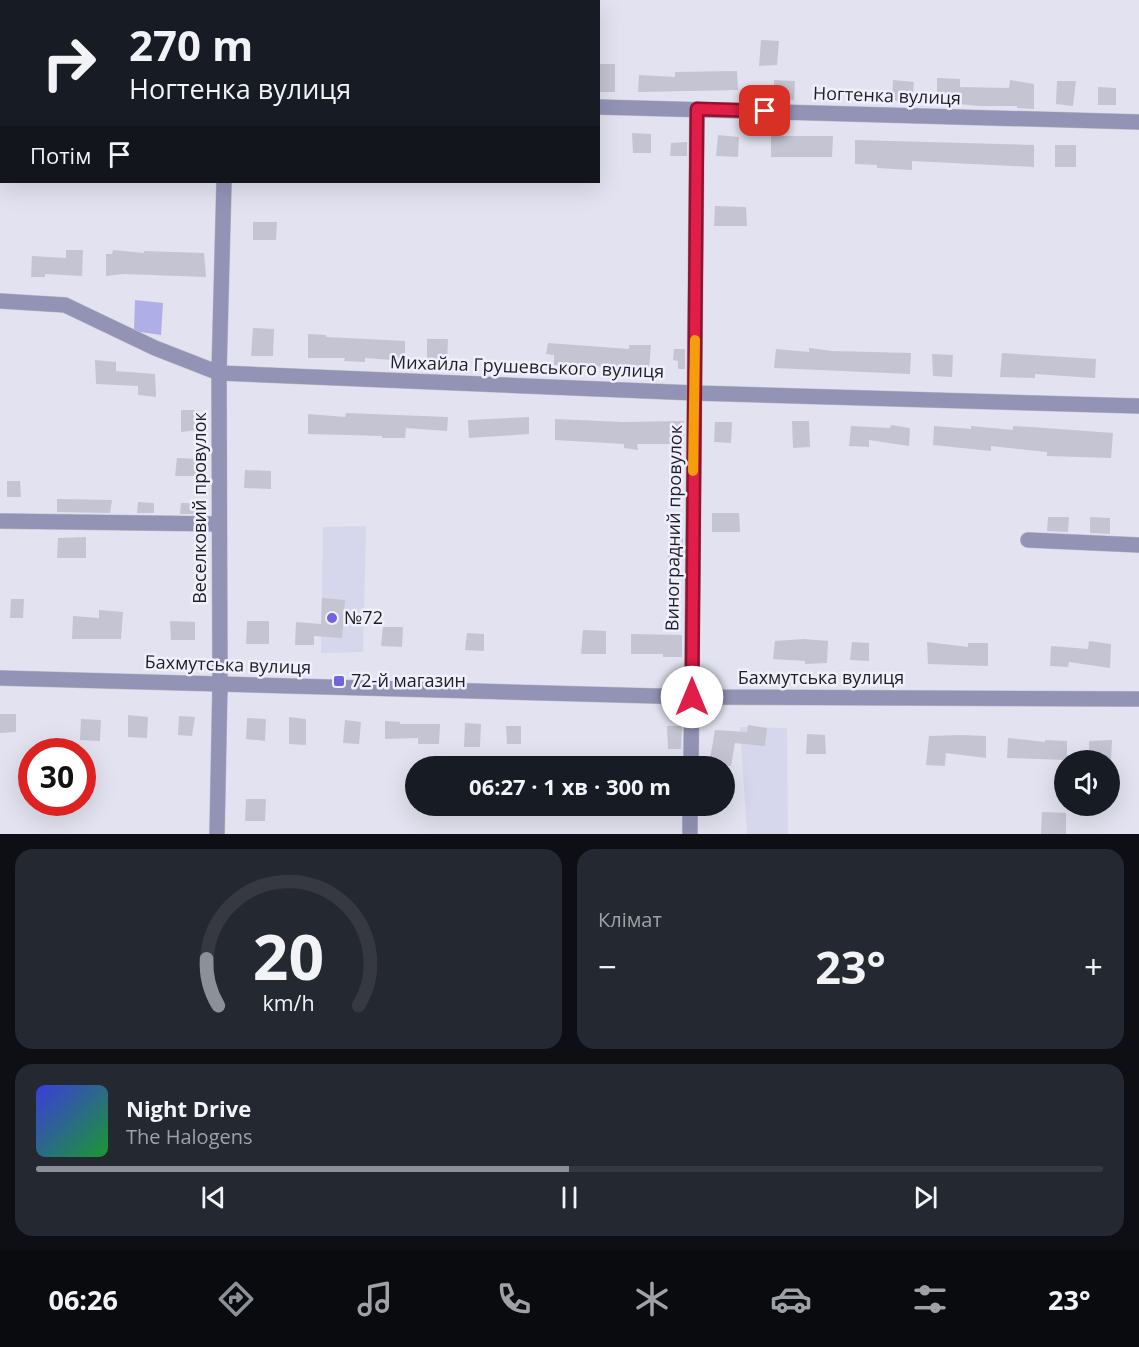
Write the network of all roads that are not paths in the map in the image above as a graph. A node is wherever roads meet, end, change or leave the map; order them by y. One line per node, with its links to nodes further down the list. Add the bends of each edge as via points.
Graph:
1 (600, 106): 2 (street, Ногтенка вулиця)
2 (697, 109): 3 (street, Ногтенка вулиця); 7 (street, Виноградний провулок)
3 (1139, 122)
4 (224, 183): 6 (street, Веселковий провулок)
5 (0, 301): 6 (street, Михайла Грушевського вулиця, via 65,305)
6 (219, 373): 7 (street, Михайла Грушевського вулиця); 10 (street, Веселковий провулок)
7 (695, 393): 8 (street, Михайла Грушевського вулиця); 15 (street, Виноградний провулок)
8 (1139, 406)
9 (0, 521): 10 (street)
10 (219, 524): 14 (street, Веселковий провулок)
11 (1028, 540): 12 (street)
12 (1139, 545)
13 (0, 678): 14 (street, Бахмутська вулиця)
14 (220, 684): 15 (street, Бахмутська вулиця); 19 (street, Веселковий провулок)
15 (692, 697): 16 (street, Бахмутська вулиця); 17 (street, Виноградний провулок)
16 (1139, 699)
17 (691, 756)
18 (690, 816): 20 (street)
19 (217, 834)
20 (690, 834)

